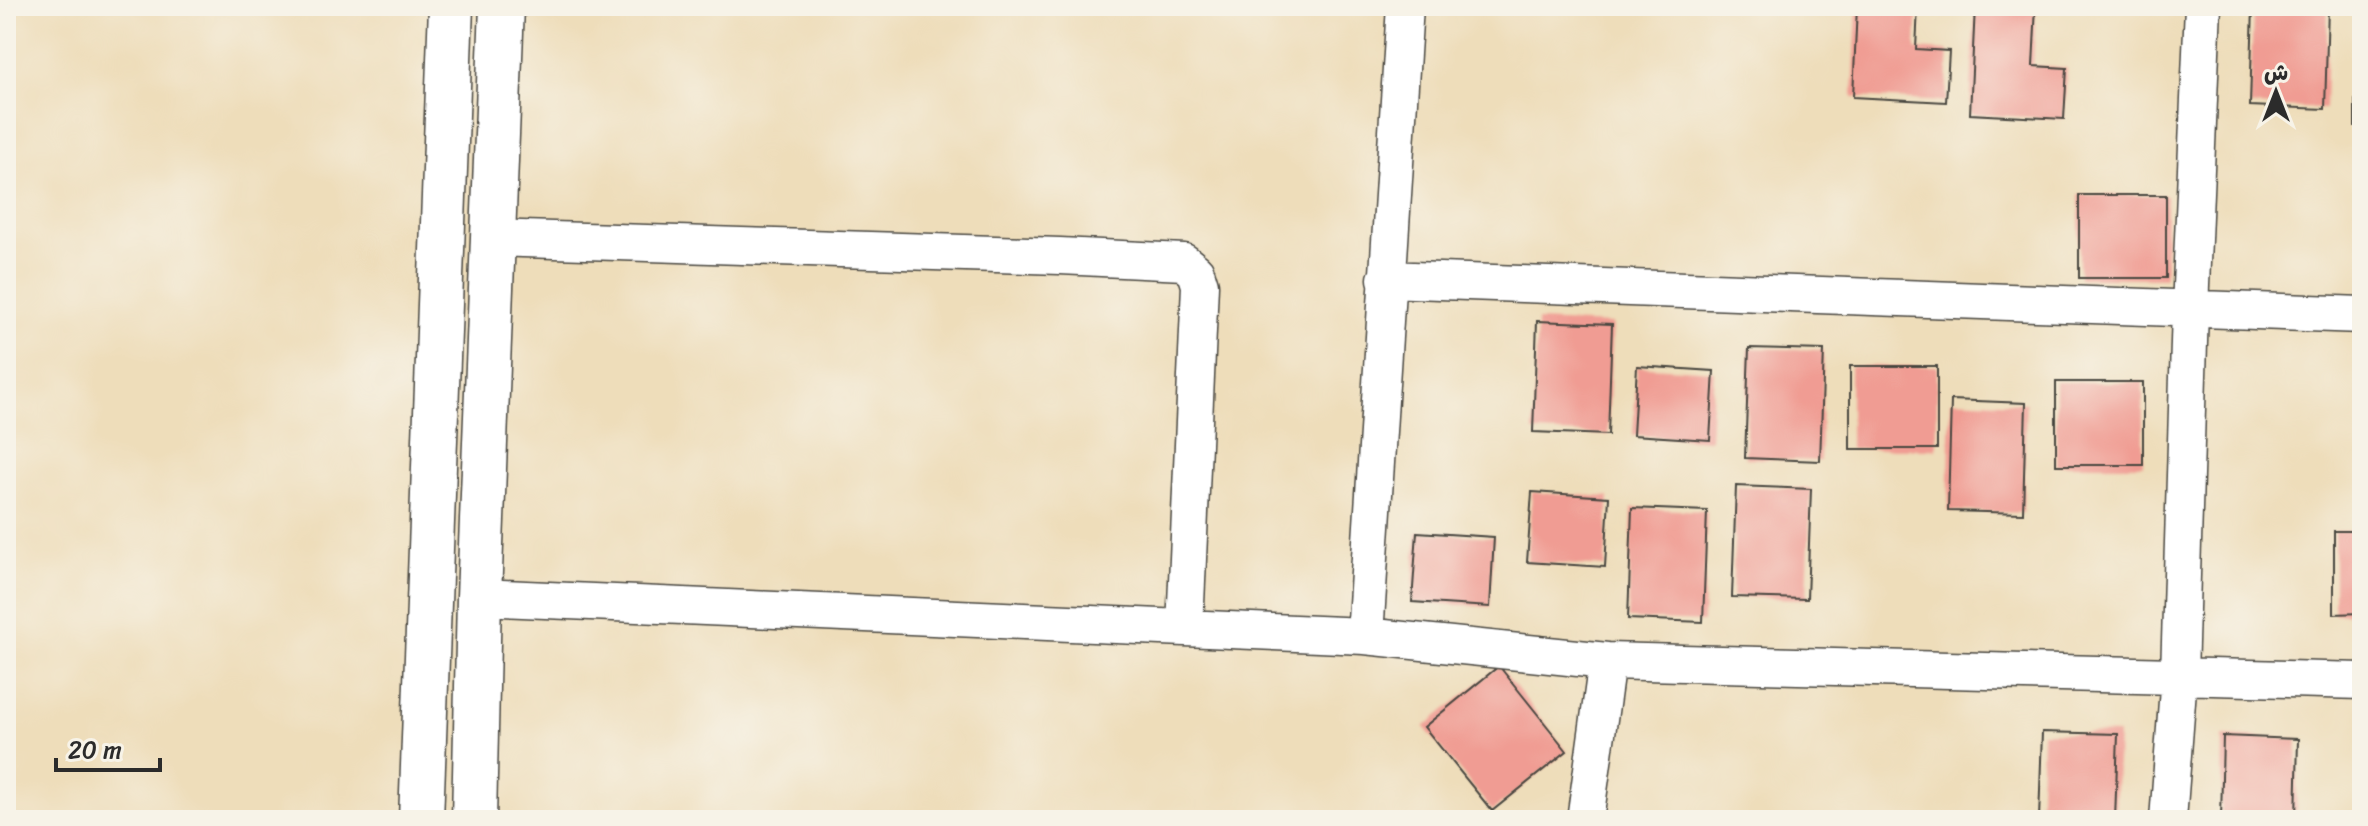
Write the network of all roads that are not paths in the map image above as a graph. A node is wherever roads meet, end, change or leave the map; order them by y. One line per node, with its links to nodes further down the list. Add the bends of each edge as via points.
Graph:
1 (451, 6): 15 (street)
2 (502, 6): 5 (street)
3 (1405, 6): 6 (street)
4 (2203, 6): 7 (street)
5 (491, 238): 9 (street); 10 (street, via 1184,262 1196,272 1200,285)
6 (1386, 279): 7 (street); 11 (street)
7 (2190, 309): 8 (street); 13 (street)
8 (2362, 315)
9 (479, 597): 10 (street); 16 (street)
10 (1185, 627): 11 (street)
11 (1365, 636): 12 (street)
12 (1607, 661): 13 (street); 17 (street)
13 (2179, 675): 14 (street); 18 (street)
14 (2362, 681)
15 (421, 820)
16 (474, 820)
17 (1585, 820)
18 (2168, 820)

